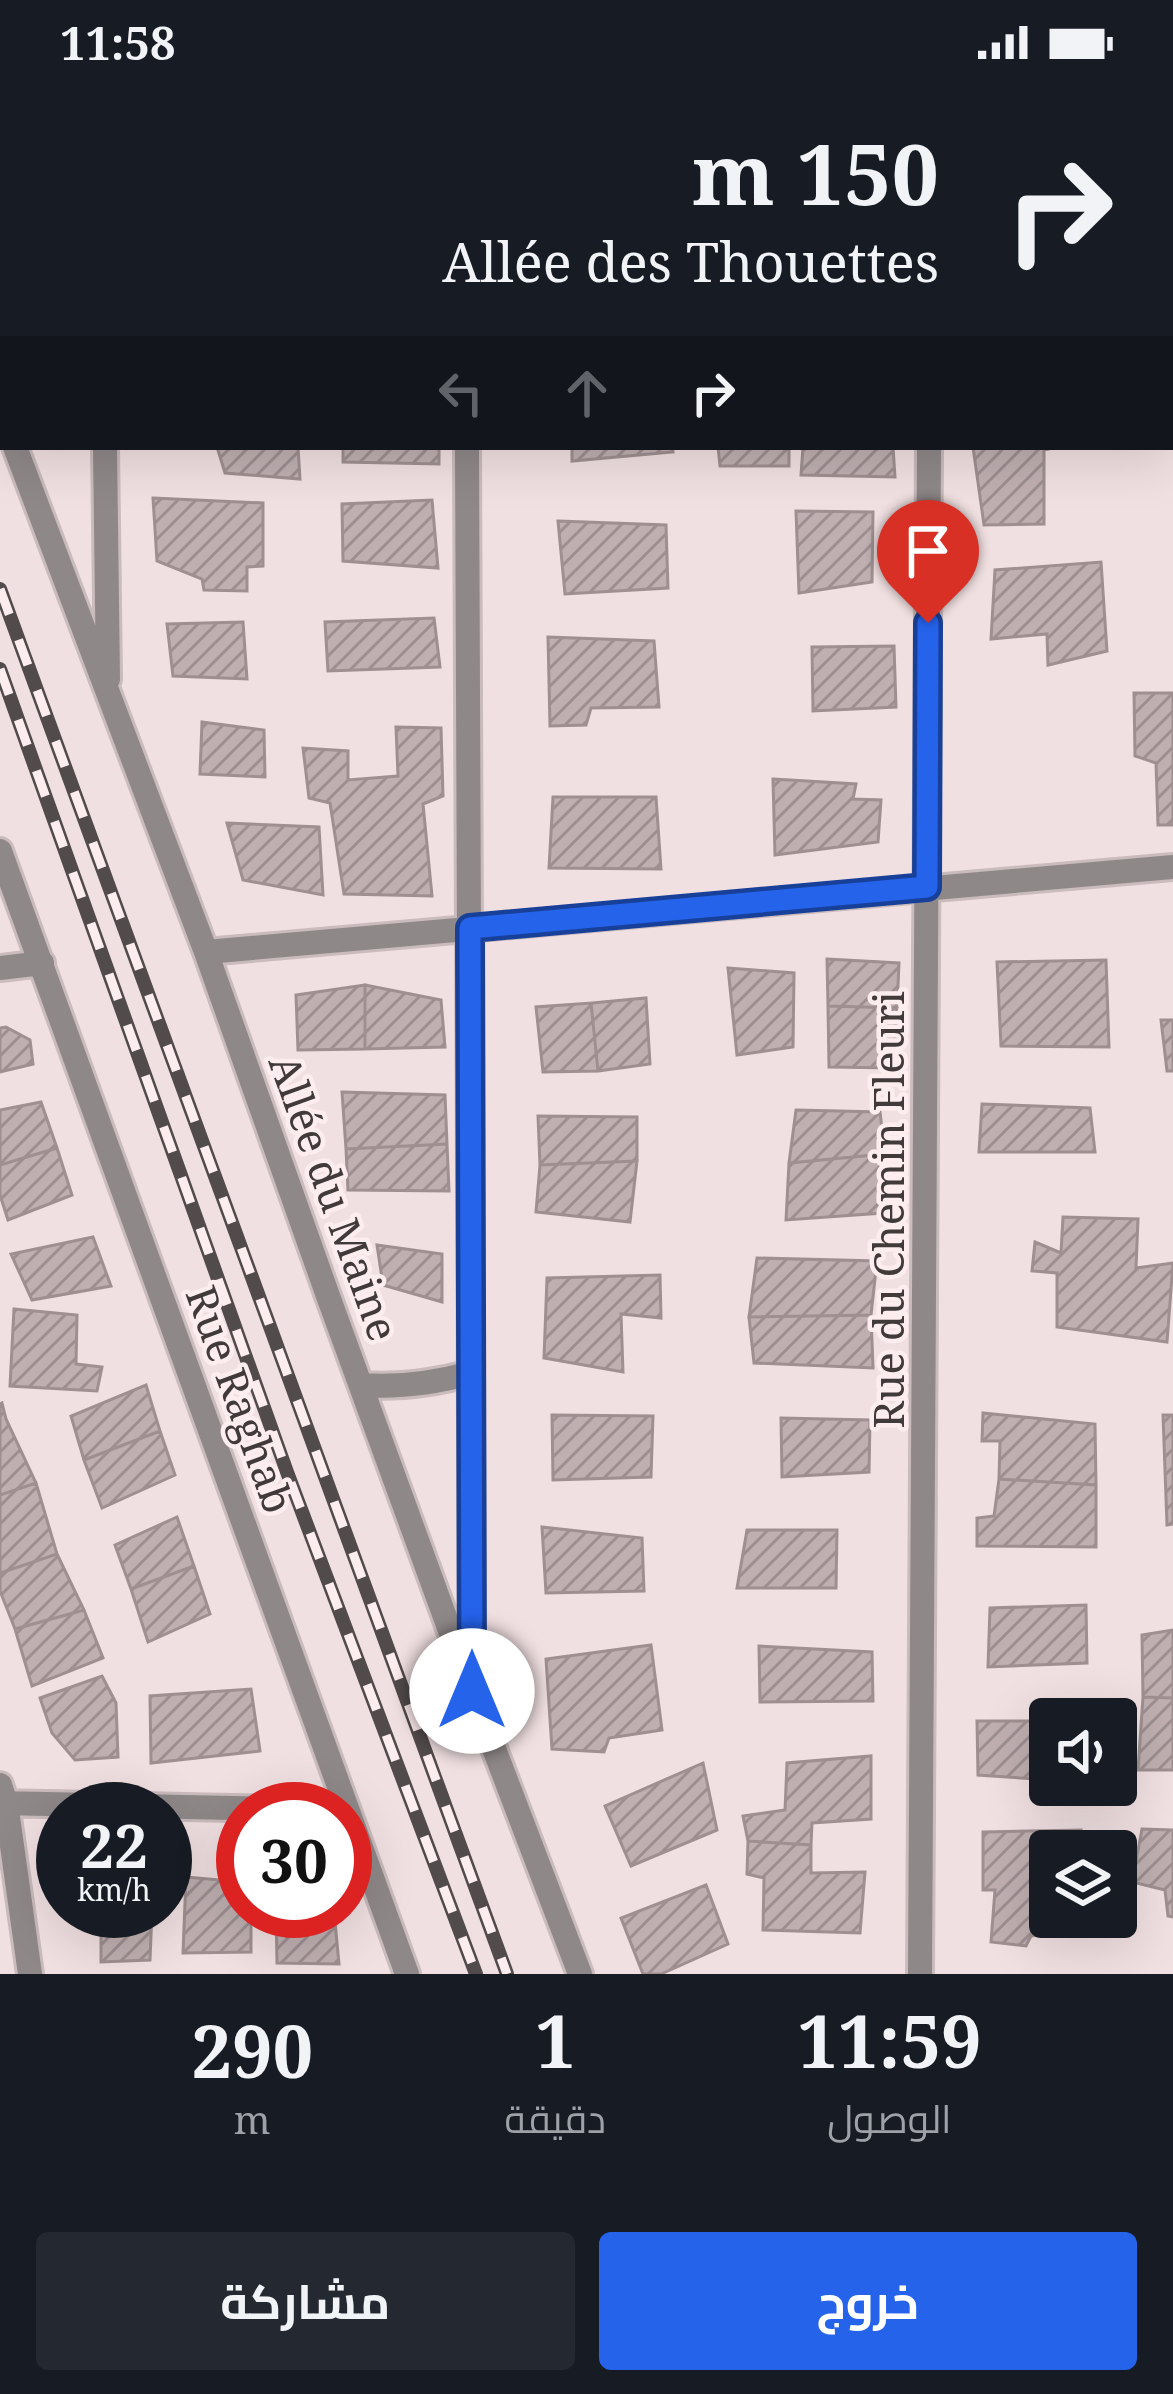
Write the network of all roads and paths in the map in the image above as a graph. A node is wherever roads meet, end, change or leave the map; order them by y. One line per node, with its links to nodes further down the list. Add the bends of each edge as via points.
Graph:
1 (16, 450): 5 (street, Allée du Maine)
2 (105, 450): 5 (street)
3 (467, 450): 9 (street)
4 (929, 450): 8 (street, Rue du Chemin Fleuri)
5 (108, 696): 10 (street, Allée du Maine)
6 (0, 851): 11 (street, Rue Raghab)
7 (1173, 867): 8 (street)
8 (927, 887): 9 (street); 23 (street, Rue du Chemin Fleuri)
9 (470, 928): 10 (street); 13 (street)
10 (206, 952): 14 (street, Allée du Maine)
11 (42, 963): 12 (street); 16 (street, Rue Raghab)
12 (0, 968)
13 (471, 1373): 14 (street, via 395,1388); 15 (street)
14 (362, 1385): 15 (street, Allée du Maine)
15 (472, 1691): 22 (street, Allée du Maine)
16 (336, 1782)
17 (2, 1797): 18 (street); 20 (street)
18 (216, 1806)
19 (372, 1880): 21 (street, Rue Raghab)
20 (30, 1974)
21 (407, 1974)
22 (580, 1974)
23 (920, 1974)

